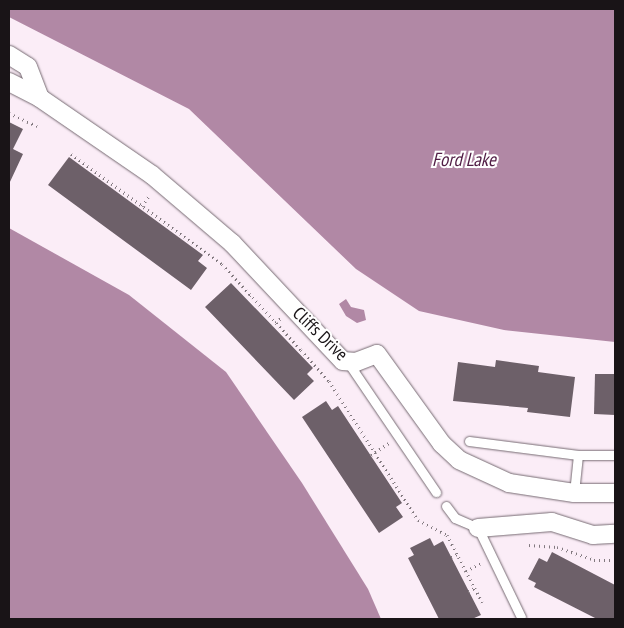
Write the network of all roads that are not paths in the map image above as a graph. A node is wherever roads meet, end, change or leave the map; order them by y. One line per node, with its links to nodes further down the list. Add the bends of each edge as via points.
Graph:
1 (9, 54): 3 (street, via 28,68)
2 (9, 82): 3 (street, Cliffs Drive)
3 (40, 98): 4 (street, Cliffs Drive, via 152,175 232,243)
4 (349, 364): 8 (lane); 9 (street, Cliffs Drive, via 373,353 380,357 442,444 472,468 509,483)
5 (469, 442): 6 (lane)
6 (578, 455): 7 (lane); 9 (lane)
7 (615, 455)
8 (436, 492)
9 (574, 493): 10 (street, Cliffs Drive)
10 (615, 493)
11 (446, 506): 12 (lane, via 455,518)
12 (478, 528): 13 (street, via 552,522 593,535); 14 (lane)
13 (615, 534)
14 (521, 617)

